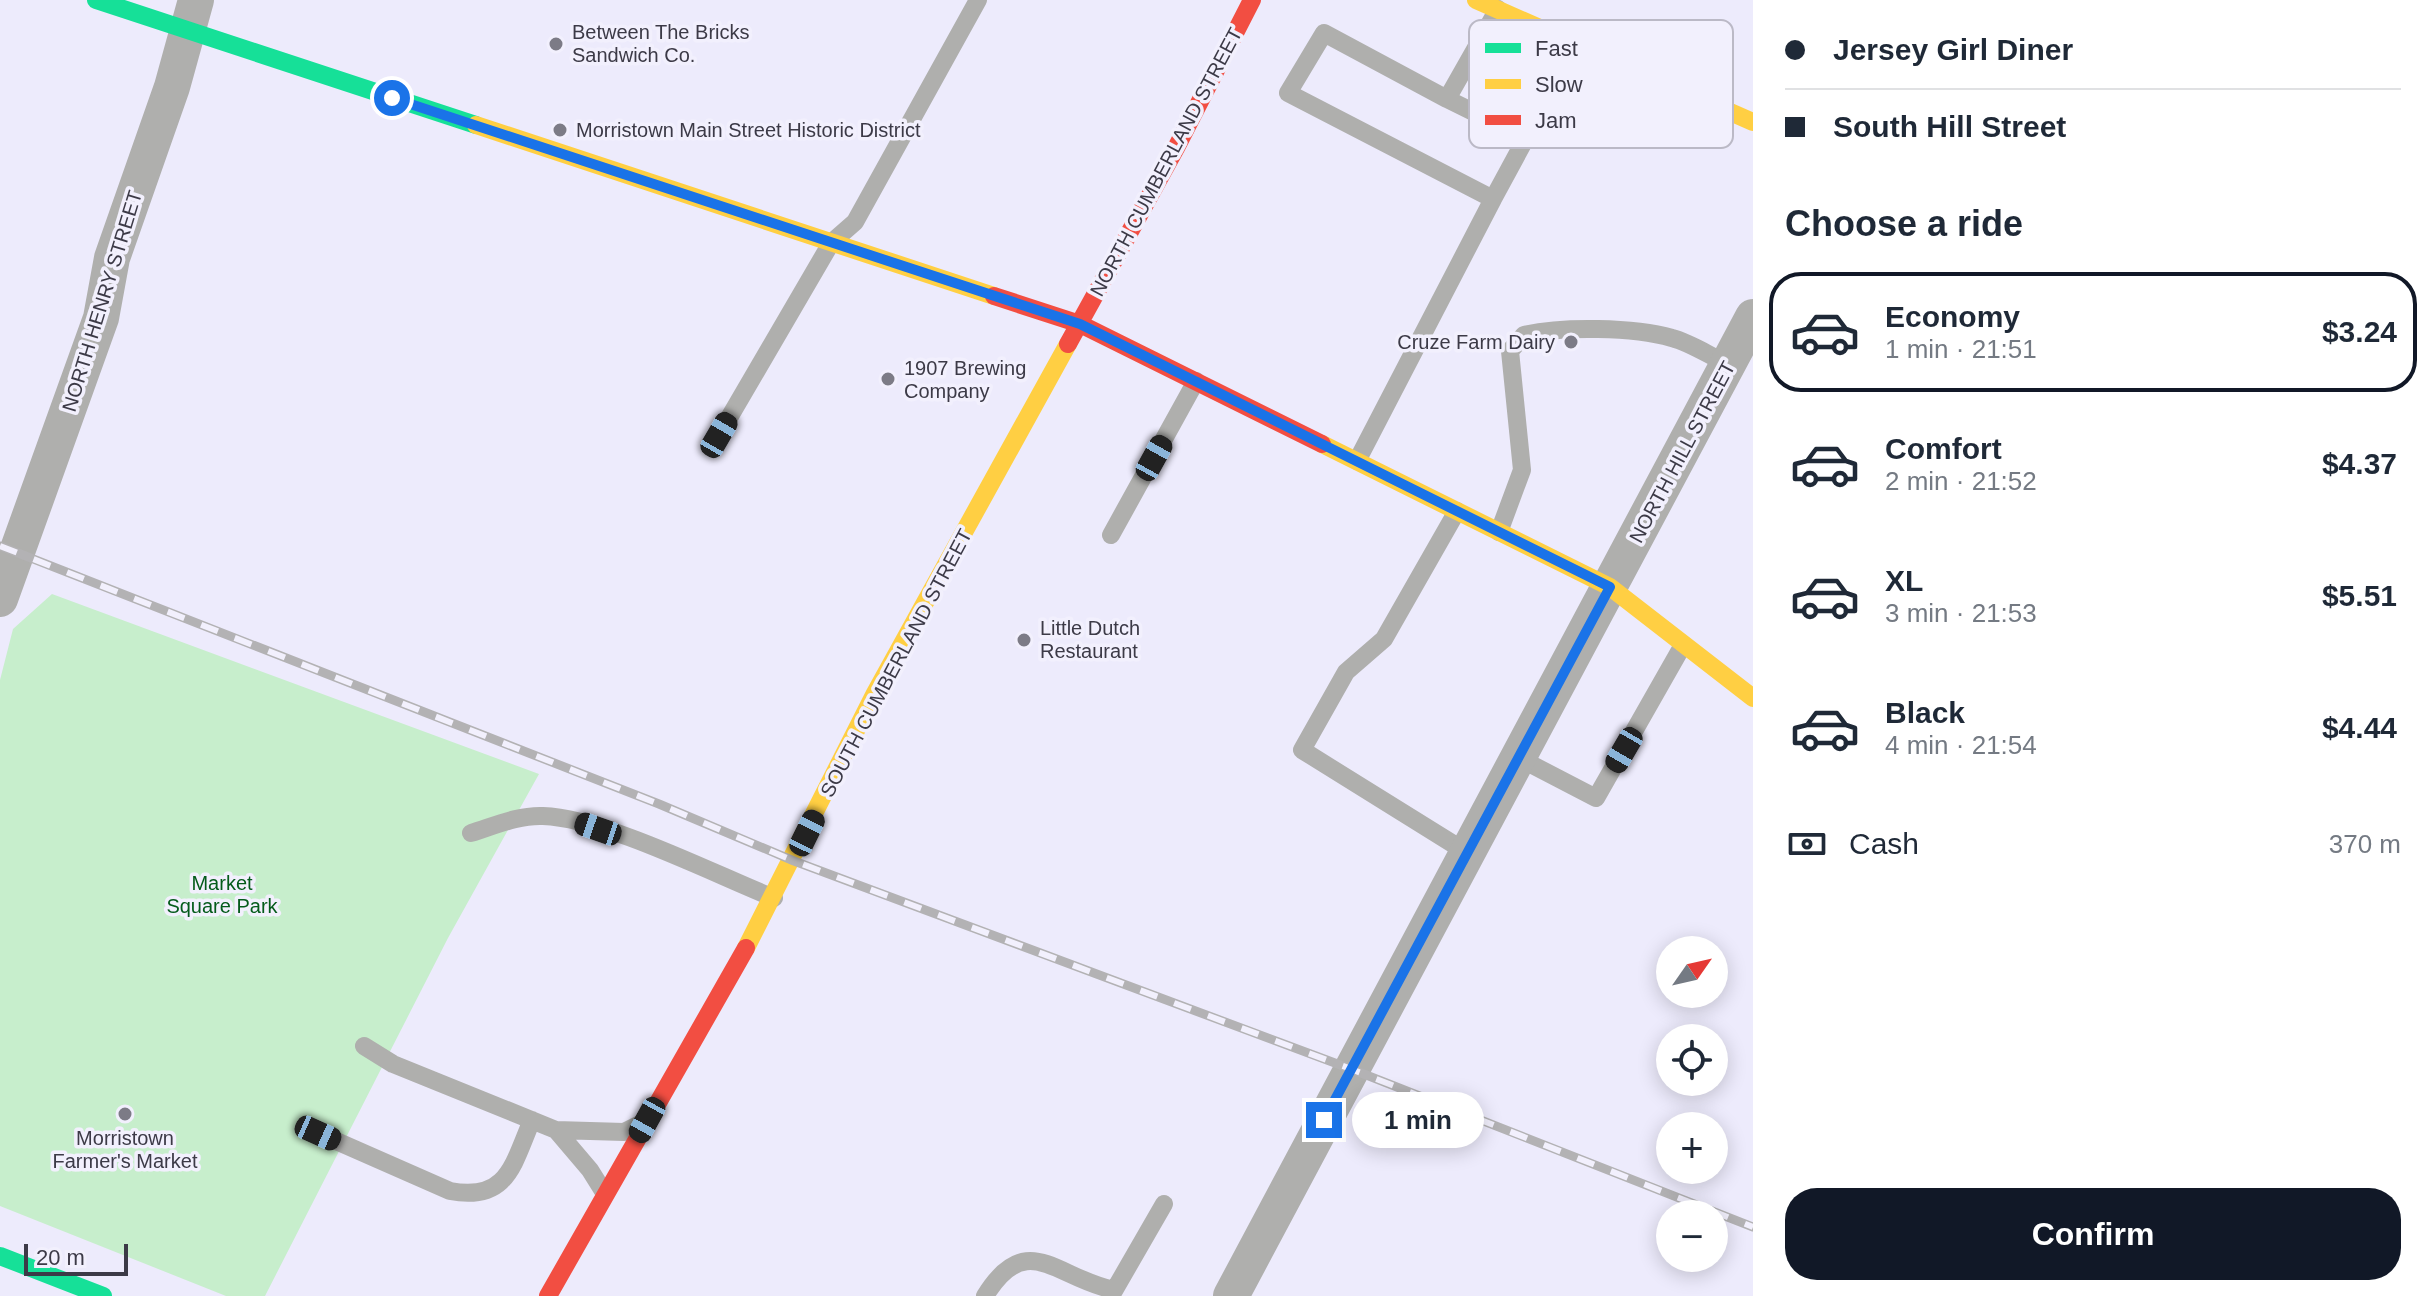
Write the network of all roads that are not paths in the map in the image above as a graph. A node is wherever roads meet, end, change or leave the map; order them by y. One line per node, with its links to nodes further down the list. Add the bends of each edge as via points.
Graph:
1 (96, 0): 6 (main road)
2 (978, 0): 16 (lane, via 855,222)
3 (1252, 0): 18 (main road, NORTH CUMBERLAND STREET)
4 (1476, 0): 5 (main road)
5 (1498, 9): 7 (lane); 8 (main road)
6 (192, 15): 16 (main road); 27 (street, NORTH HENRY STREET, via 112,258 101,318)
7 (1492, 20)
8 (1523, 20)
9 (1469, 60): 10 (lane)
10 (1447, 99): 11 (lane); 15 (lane, via 1324,33 1288,93)
11 (1469, 110)
12 (1733, 113): 13 (main road)
13 (1753, 122)
14 (1521, 148): 15 (lane)
15 (1493, 199): 22 (lane)
16 (831, 243): 18 (main road); 21 (lane)
17 (1753, 317): 19 (street, NORTH HILL STREET)
18 (1080, 324): 20 (main road); 33 (main road, SOUTH CUMBERLAND STREET, via 875,693)
19 (1728, 364): 24 (lane, via 1673,338 1594,330 1524,335 1510,351 1521,479); 26 (street, NORTH HILL STREET)
20 (1196, 381): 22 (main road); 25 (lane)
21 (719, 435)
22 (1357, 461): 23 (main road)
23 (1457, 511): 24 (main road); 32 (lane, via 1384,639 1346,672 1302,750)
24 (1499, 532): 26 (main road)
25 (1111, 535)
26 (1610, 587): 28 (main road); 30 (street, NORTH HILL STREET)
27 (0, 599)
28 (1683, 645): 29 (main road); 30 (lane, via 1596,798)
29 (1753, 698)
30 (1517, 757): 32 (street, NORTH HILL STREET)
31 (471, 833): 33 (lane, via 522,817 577,822)
32 (1466, 852): 46 (street, NORTH HILL STREET)
33 (774, 898): 36 (main road, SOUTH CUMBERLAND STREET)
34 (364, 1046): 35 (lane, via 393,1064)
35 (532, 1120): 37 (lane); 38 (lane, via 507,1178 495,1189 466,1194)
36 (647, 1120): 37 (lane, via 624,1132); 39 (main road, SOUTH CUMBERLAND STREET)
37 (556, 1130): 39 (lane)
38 (318, 1133)
39 (605, 1195): 44 (main road, SOUTH CUMBERLAND STREET)
40 (1164, 1204): 42 (lane)
41 (0, 1256): 43 (main road)
42 (1113, 1293): 45 (lane, via 1034,1260 1000,1271)
43 (103, 1296)
44 (548, 1296)
45 (985, 1296)
46 (1231, 1296)

